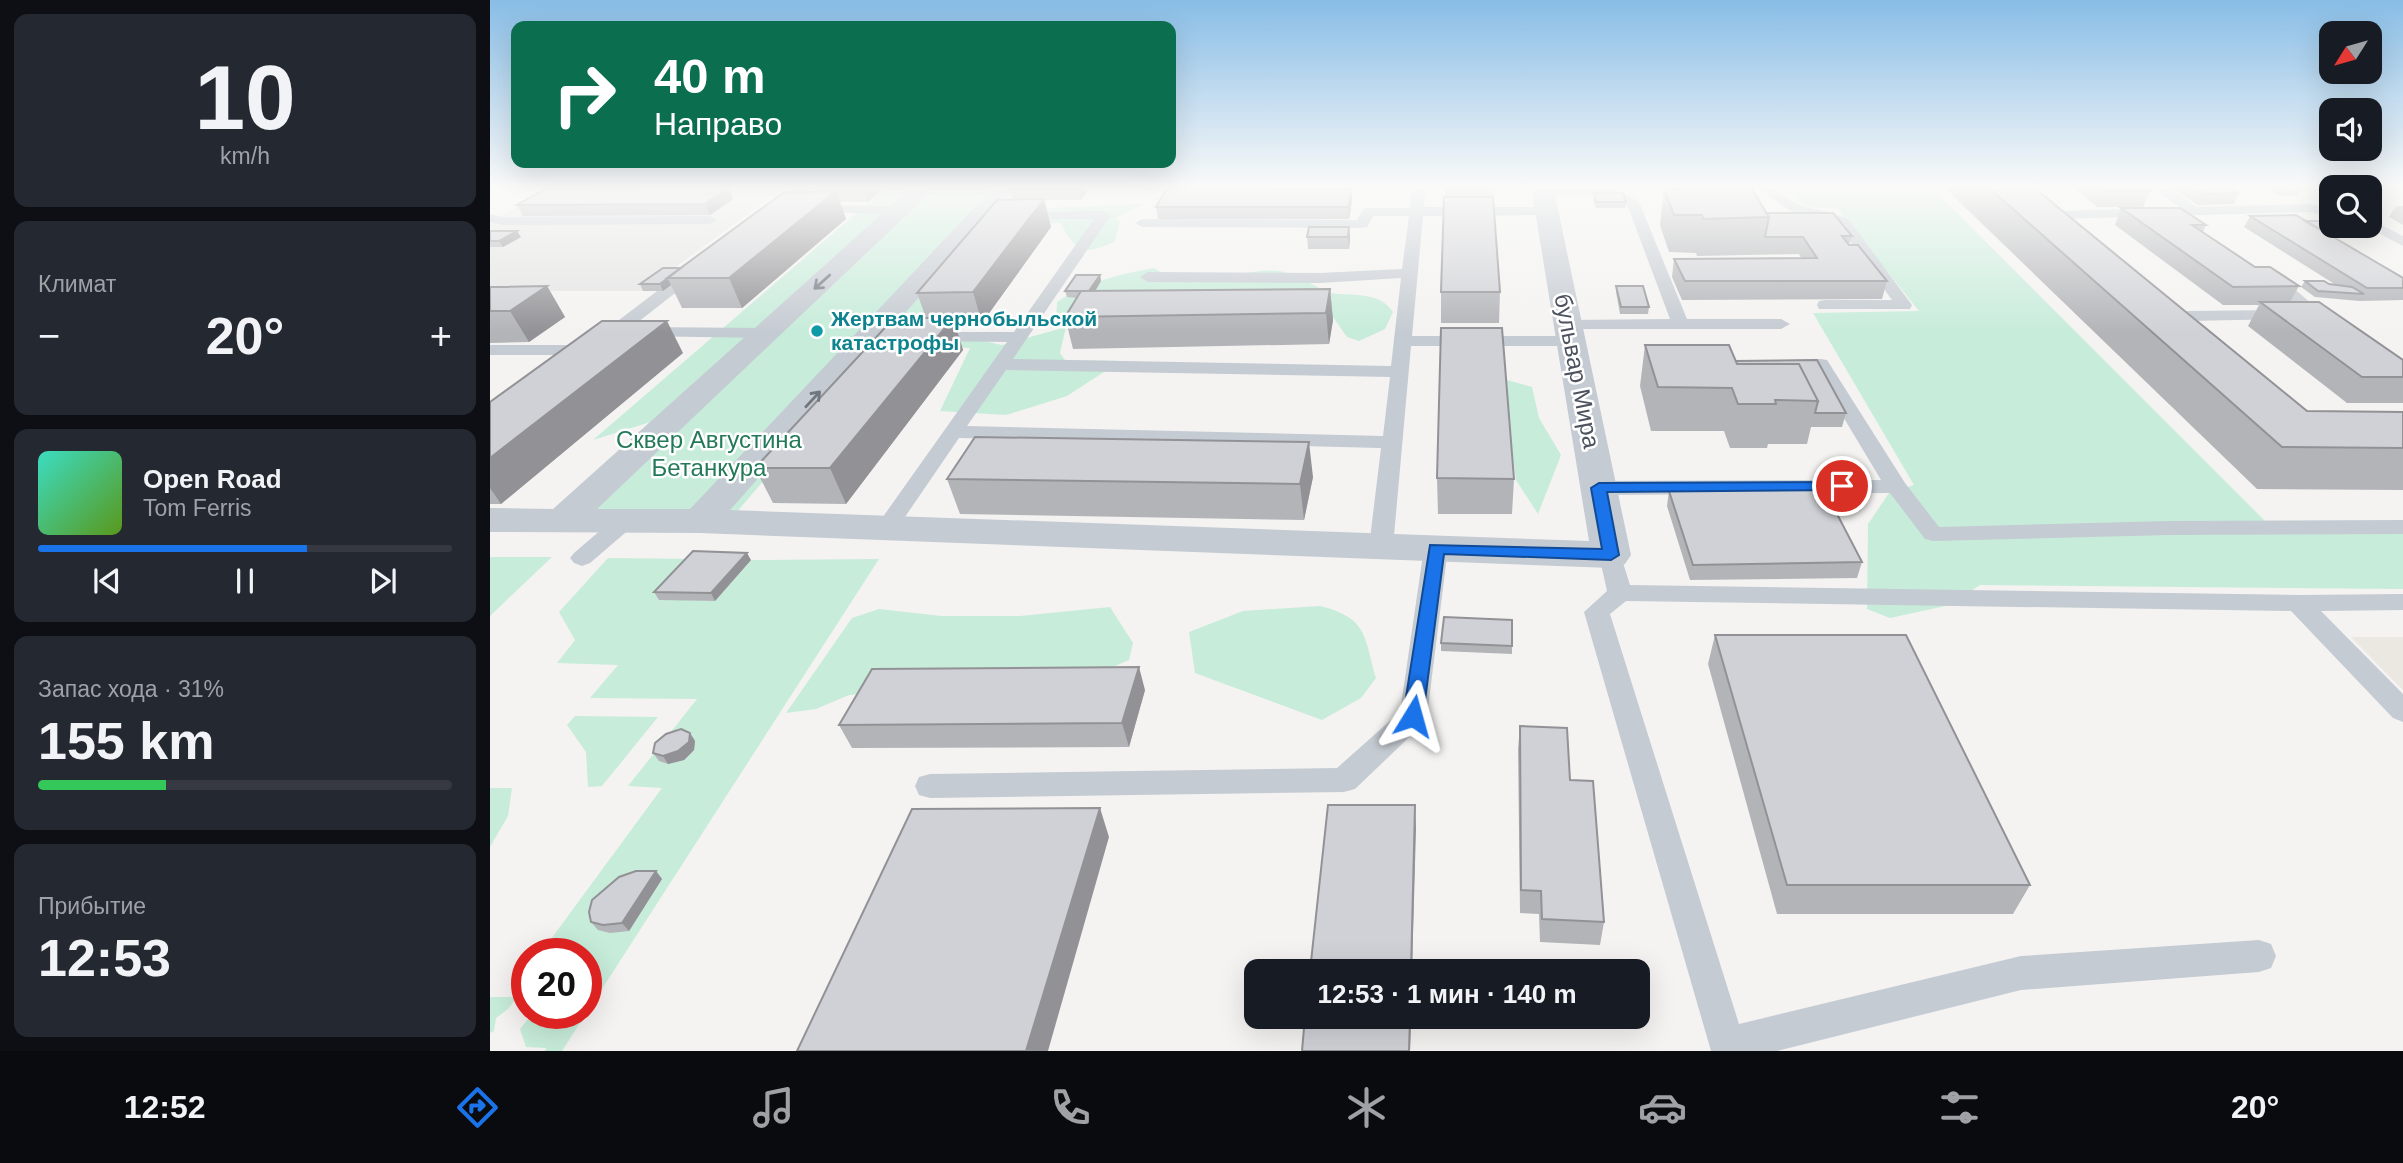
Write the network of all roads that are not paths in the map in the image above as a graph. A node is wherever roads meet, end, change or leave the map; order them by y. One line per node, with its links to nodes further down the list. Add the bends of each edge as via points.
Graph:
1 (873, 235): 18 (street, one-way to 18)
2 (967, 235): 20 (street)
3 (1090, 235): 21 (lane)
4 (1413, 235): 9 (lane)
5 (1551, 235): 19 (street, бульвар Мира)
6 (1649, 235): 14 (lane, via 1664,266)
7 (1853, 235): 12 (lane, via 1904,305)
8 (711, 258): 16 (lane)
9 (1409, 273): 11 (lane, via 1320,278); 22 (lane)
10 (2257, 275): 13 (lane)
11 (1148, 277)
12 (1825, 304)
13 (2317, 318): 17 (lane, via 2182,312)
14 (1680, 324): 15 (lane); 19 (lane)
15 (1781, 324)
16 (614, 332): 18 (lane); 24 (lane)
17 (2207, 332)
18 (765, 333): 34 (street)
19 (1570, 333): 22 (lane); 32 (street, бульвар Мира)
20 (894, 335): 21 (lane); 35 (street, one-way to 20)
21 (1020, 337): 25 (lane)
22 (1402, 341): 28 (lane)
23 (490, 350): 24 (lane)
24 (590, 350): 27 (lane)
25 (1001, 364): 28 (lane); 29 (lane)
26 (1765, 365): 31 (lane, via 1821,364)
27 (568, 366)
28 (1399, 372): 30 (lane)
29 (955, 432): 30 (lane); 37 (lane)
30 (1392, 442): 39 (lane)
31 (1896, 486): 32 (lane); 38 (lane, via 1933,534)
32 (1599, 488): 41 (street, бульвар Мира)
33 (490, 520): 34 (street)
34 (563, 520): 36 (street)
35 (700, 521): 36 (street); 37 (street)
36 (624, 522): 42 (lane)
37 (886, 527): 39 (street)
38 (2403, 527)
39 (1381, 547): 40 (street)
40 (1436, 548): 41 (street); 47 (lane, via 1413,716 1344,780)
41 (1611, 555): 43 (lane)
42 (582, 558)
43 (1620, 593): 45 (lane); 48 (lane, via 1597,612 1727,1045 2021,973)
44 (2403, 602): 45 (lane)
45 (2298, 603): 46 (lane)
46 (2403, 710)
47 (930, 786)
48 (2259, 956)

